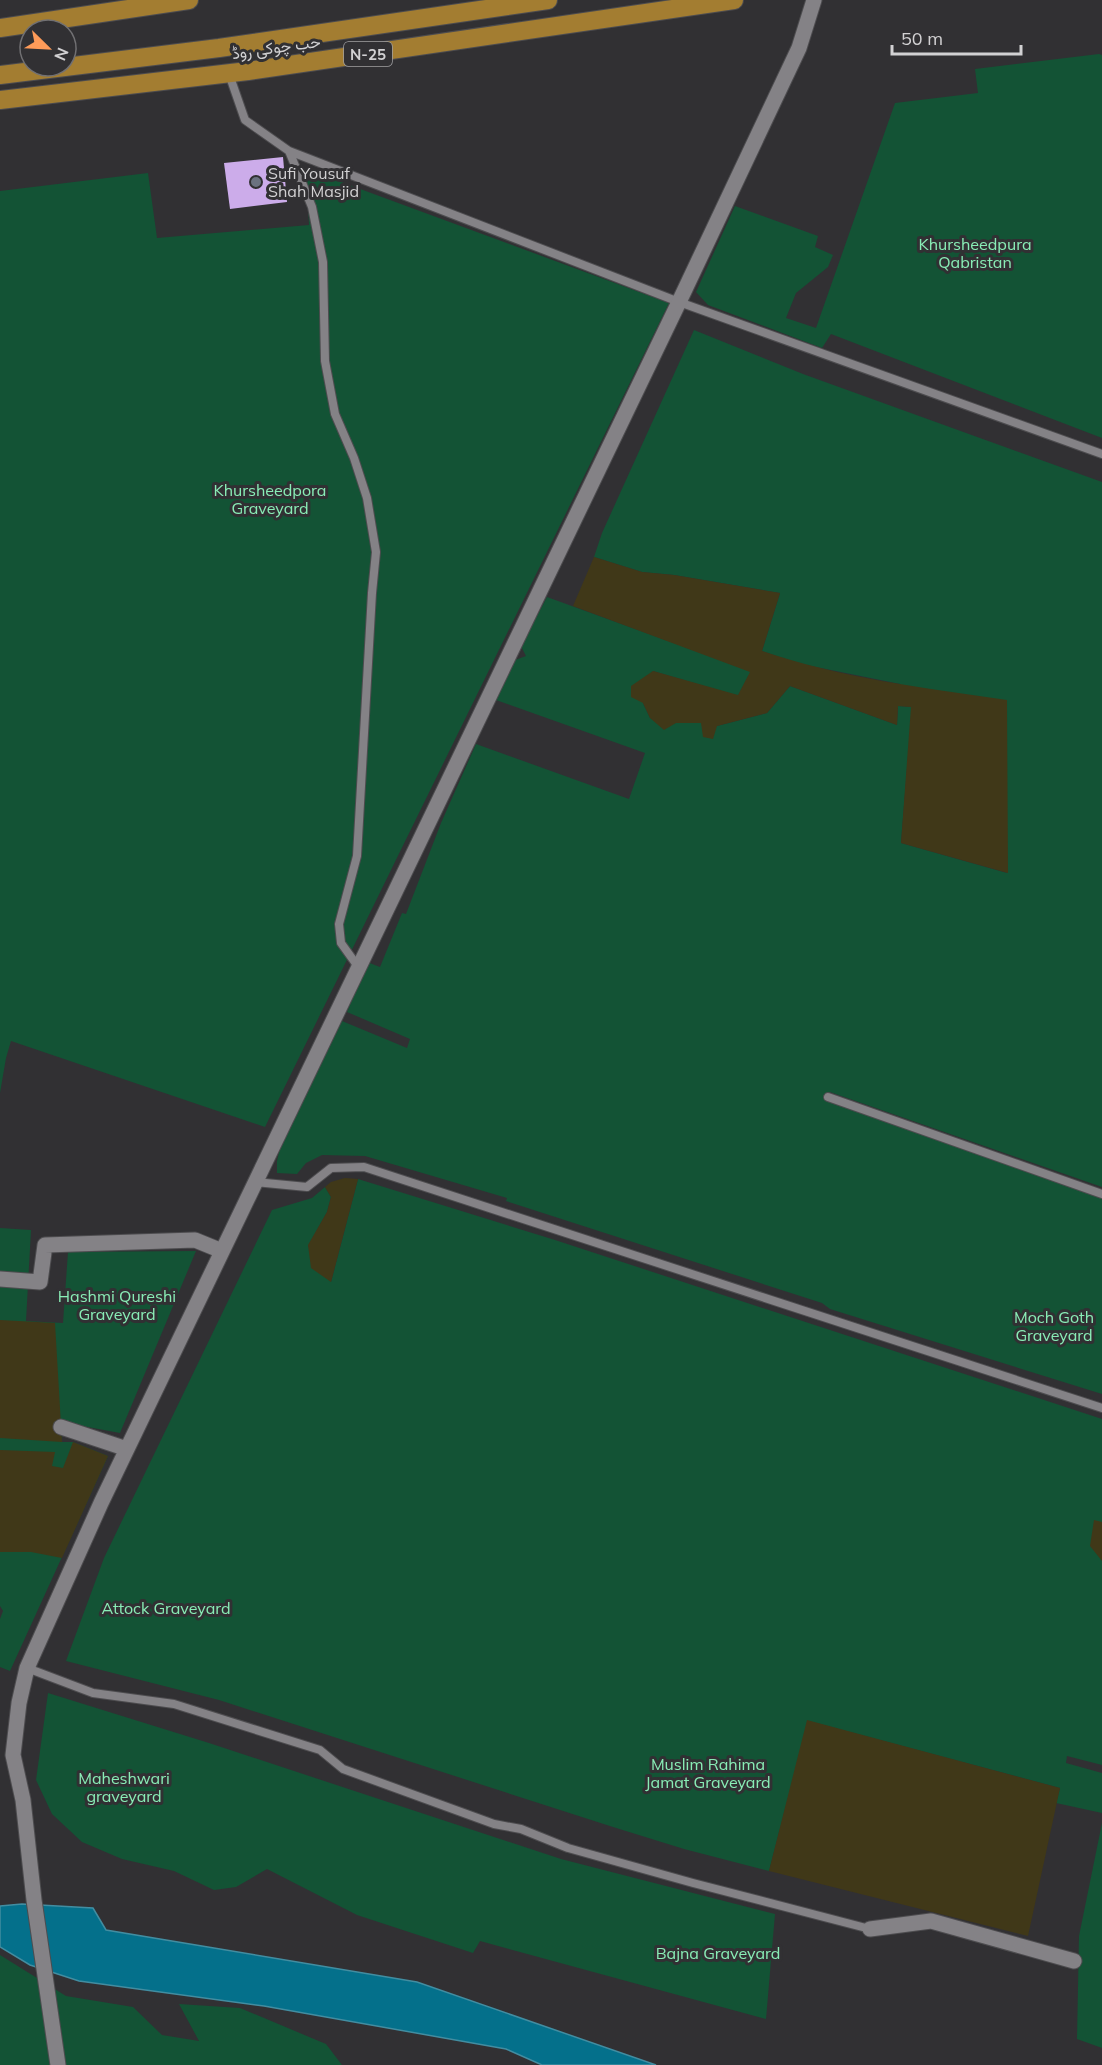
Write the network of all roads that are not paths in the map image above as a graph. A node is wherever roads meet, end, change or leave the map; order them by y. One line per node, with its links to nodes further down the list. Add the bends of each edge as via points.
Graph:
1 (189, 0): 5 (highway)
2 (548, 0): 7 (highway)
3 (734, 0): 6 (highway, حب چوکی روڈ / N-25)
4 (814, 0): 10 (street, via 799,48)
5 (0, 27)
6 (229, 74): 8 (highway, حب چوکی روڈ / N-25); 9 (lane, via 245,120)
7 (0, 75)
8 (0, 100)
9 (289, 151): 10 (lane); 12 (lane, via 312,207 323,262 325,361 334,414 367,498 376,552 357,856 339,924 341,943)
10 (680, 302): 11 (lane); 12 (street)
11 (1102, 454)
12 (359, 968): 14 (street)
13 (828, 1096): 15 (lane)
14 (255, 1182): 16 (street); 18 (lane, via 307,1187 331,1168 364,1167)
15 (1102, 1194)
16 (222, 1251): 17 (street, via 195,1240 45,1245 40,1281); 20 (street)
17 (0, 1279)
18 (1102, 1408)
19 (61, 1427): 20 (street)
20 (127, 1449): 21 (street)
21 (27, 1668): 22 (lane, via 93,1693 174,1704 320,1750 342,1769 568,1848); 24 (street, via 13,1755 23,1800)
22 (870, 1929): 23 (street, via 931,1921)
23 (1074, 1961)
24 (58, 2065)

